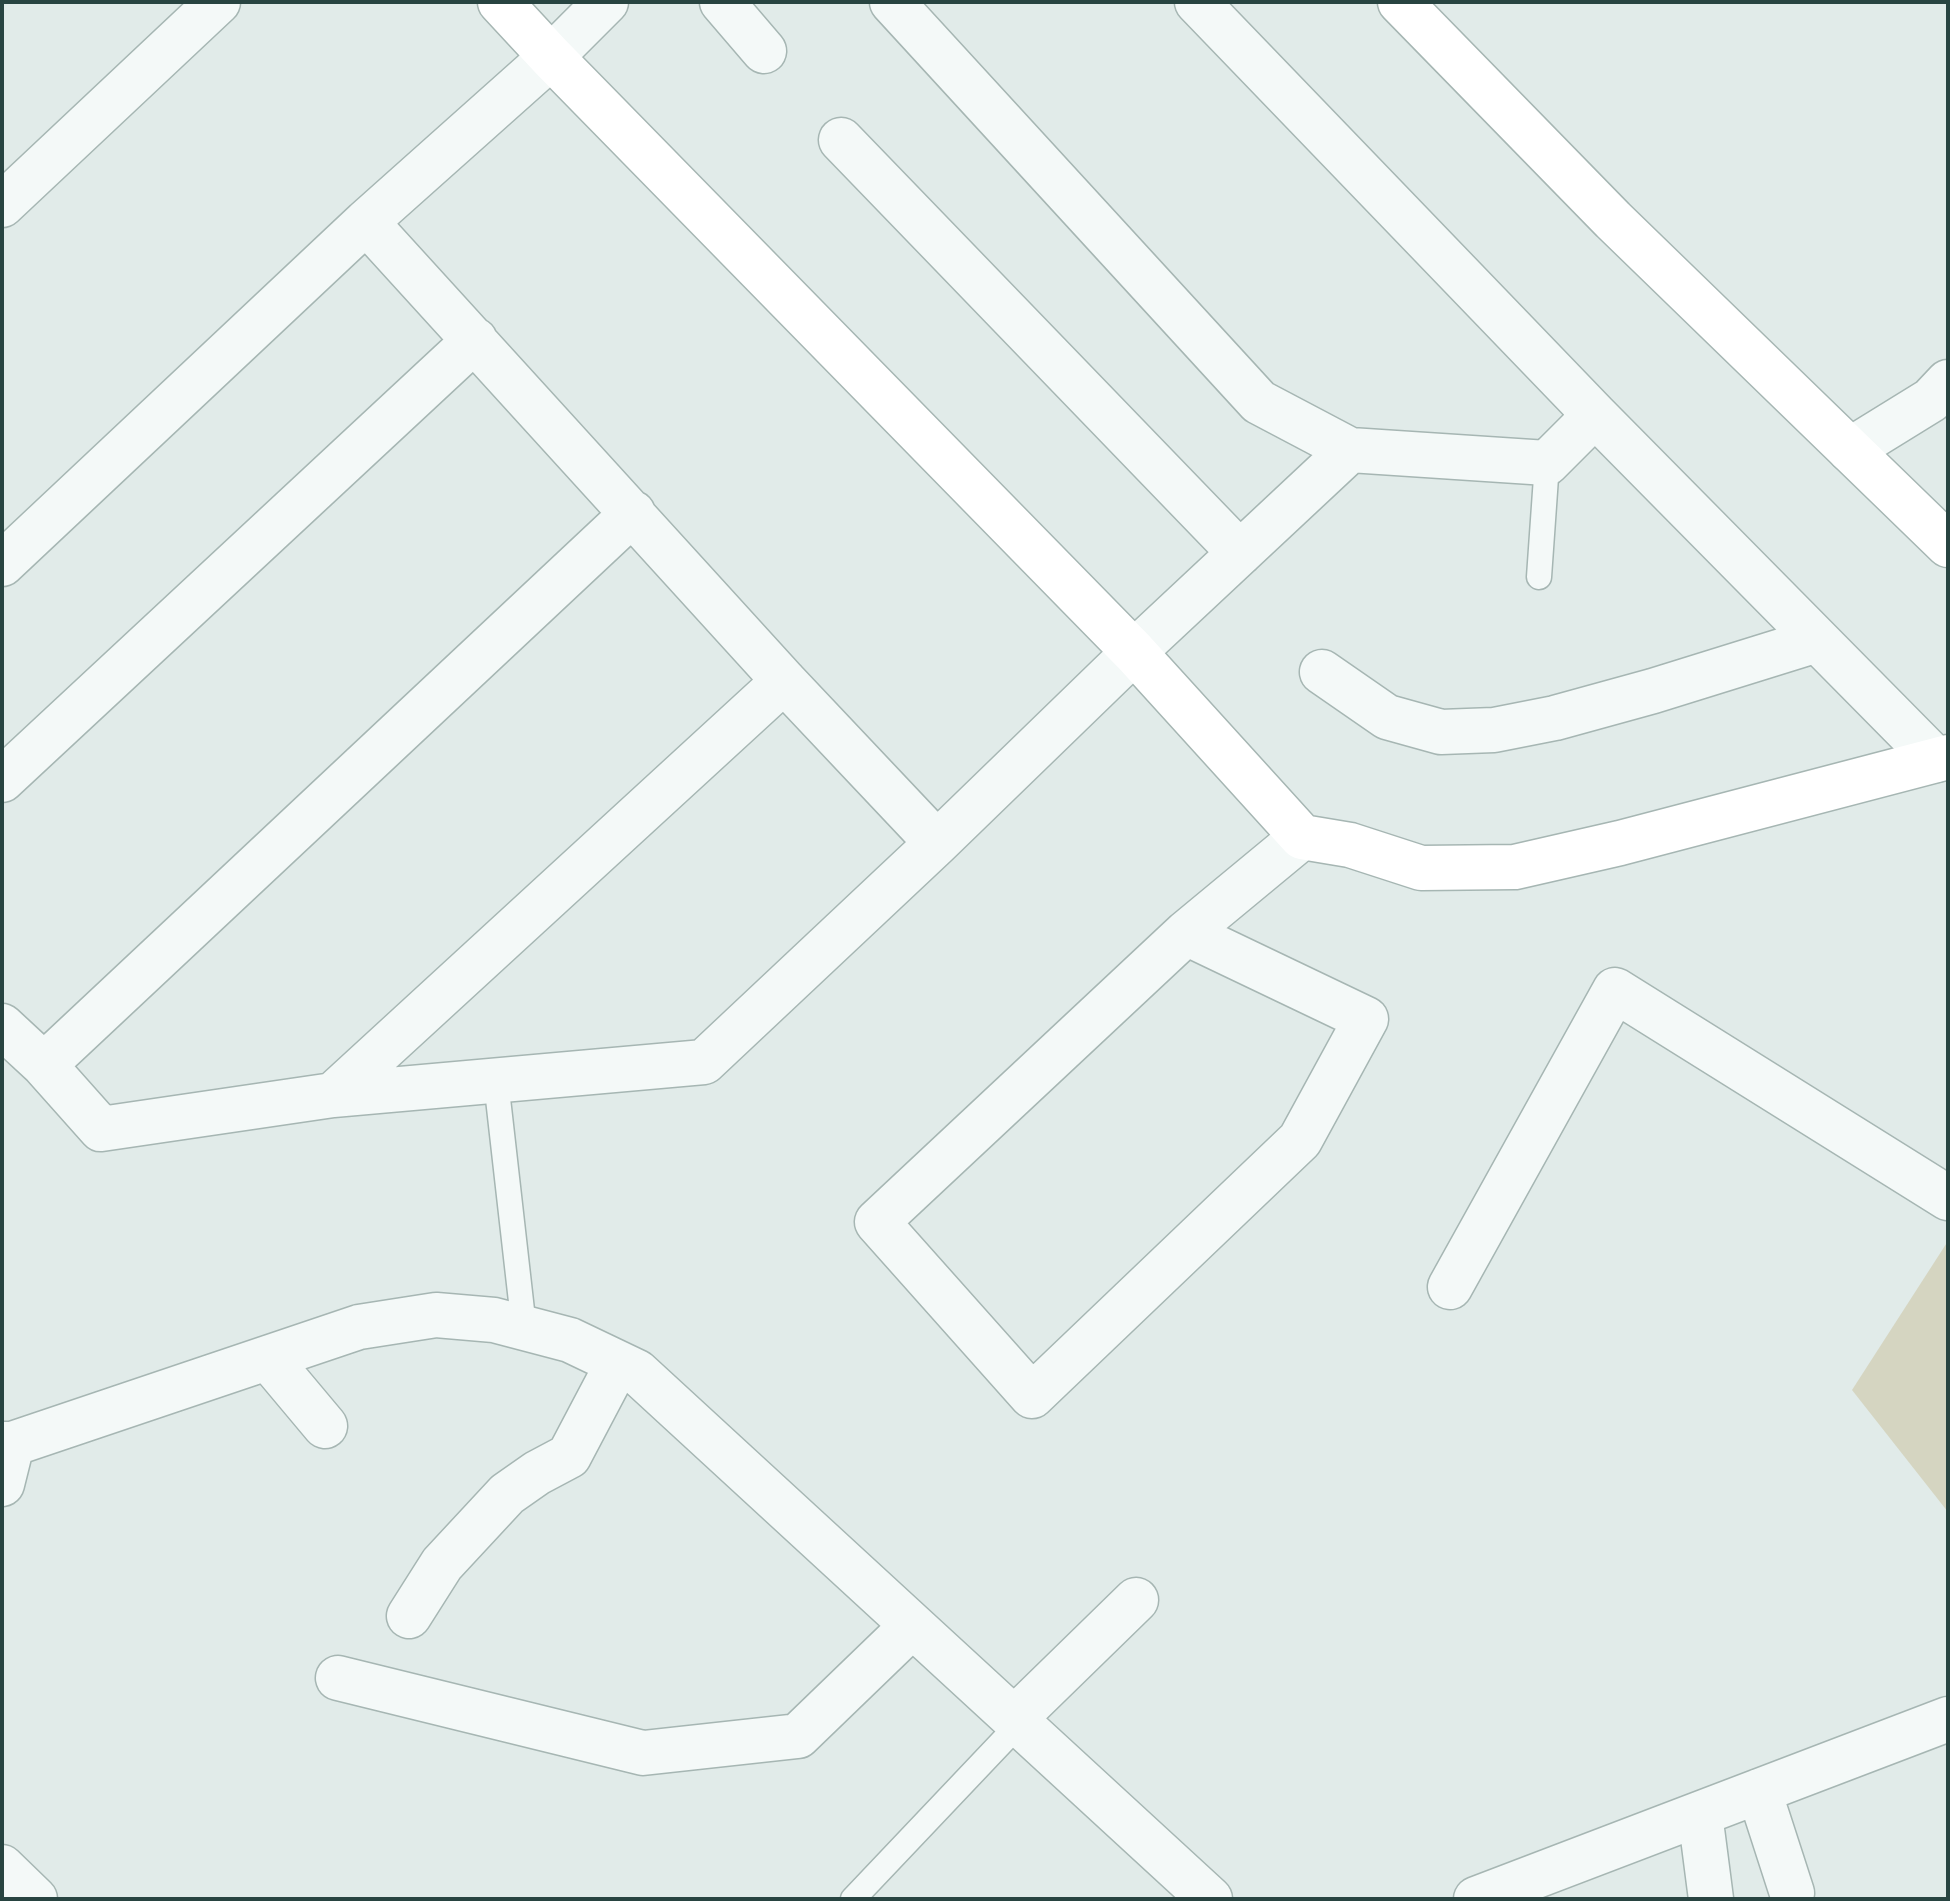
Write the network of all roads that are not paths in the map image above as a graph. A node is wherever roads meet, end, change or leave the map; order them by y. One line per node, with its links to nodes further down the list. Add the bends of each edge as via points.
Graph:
1 (218, 2): 11 (street)
2 (500, 2): 9 (street)
3 (606, 2): 9 (street)
4 (722, 2): 8 (street)
5 (1197, 2): 15 (street)
6 (1400, 2): 17 (street, via 1613,220)
7 (914, 9): 16 (street, via 1259,402)
8 (764, 51)
9 (551, 57): 12 (street); 25 (street)
10 (841, 140): 21 (street)
11 (2, 205)
12 (366, 222): 13 (street); 22 (street)
13 (475, 340): 19 (street); 29 (street)
14 (1948, 382): 17 (street, via 1931,400)
15 (1595, 415): 18 (street); 24 (street)
16 (1350, 450): 18 (street); 21 (street)
17 (1850, 450): 20 (street)
18 (1547, 463): 23 (lane)
19 (633, 513): 27 (street); 34 (street)
20 (1948, 545)
21 (1240, 553): 25 (street)
22 (2, 564)
23 (1539, 577)
24 (1817, 640): 26 (street, via 1639,695 1494,730 1441,732 1387,717); 28 (street)
25 (1134, 652): 30 (street); 31 (street)
26 (1322, 672)
27 (784, 681): 31 (street); 36 (street)
28 (1942, 758): 30 (street, via 1515,867 1421,868 1350,845)
29 (2, 780)
30 (1302, 837): 32 (street)
31 (937, 843): 35 (street, via 704,1062)
32 (1186, 933): 32 (street, via 877,1222 1032,1396 1300,1140 1366,1019)
33 (2, 1026): 34 (street)
34 (44, 1065): 36 (street, via 101,1129)
35 (496, 1081): 36 (street); 39 (lane)
36 (333, 1095)
37 (1948, 1198): 38 (street, via 1615,990)
38 (1450, 1287)
39 (524, 1328): 40 (street, via 436,1315 359,1327); 41 (street, via 570,1340)
40 (268, 1358): 42 (street); 43 (street)
41 (618, 1363): 45 (street, via 569,1456 507,1494 442,1564); 46 (street, via 637,1372)
42 (325, 1426)
43 (5, 1458)
44 (1136, 1600): 49 (street)
45 (409, 1616)
46 (912, 1626): 47 (street, via 798,1736 643,1753); 49 (street)
47 (338, 1678)
48 (1948, 1719): 50 (street)
49 (1016, 1722): 55 (lane); 56 (street)
50 (1759, 1791): 51 (street); 53 (street)
51 (1700, 1814): 57 (street); 58 (street)
52 (2, 1867): 54 (street)
53 (1792, 1893)
54 (35, 1899)
55 (853, 1899)
56 (1210, 1899)
57 (1476, 1899)
58 (1711, 1899)

